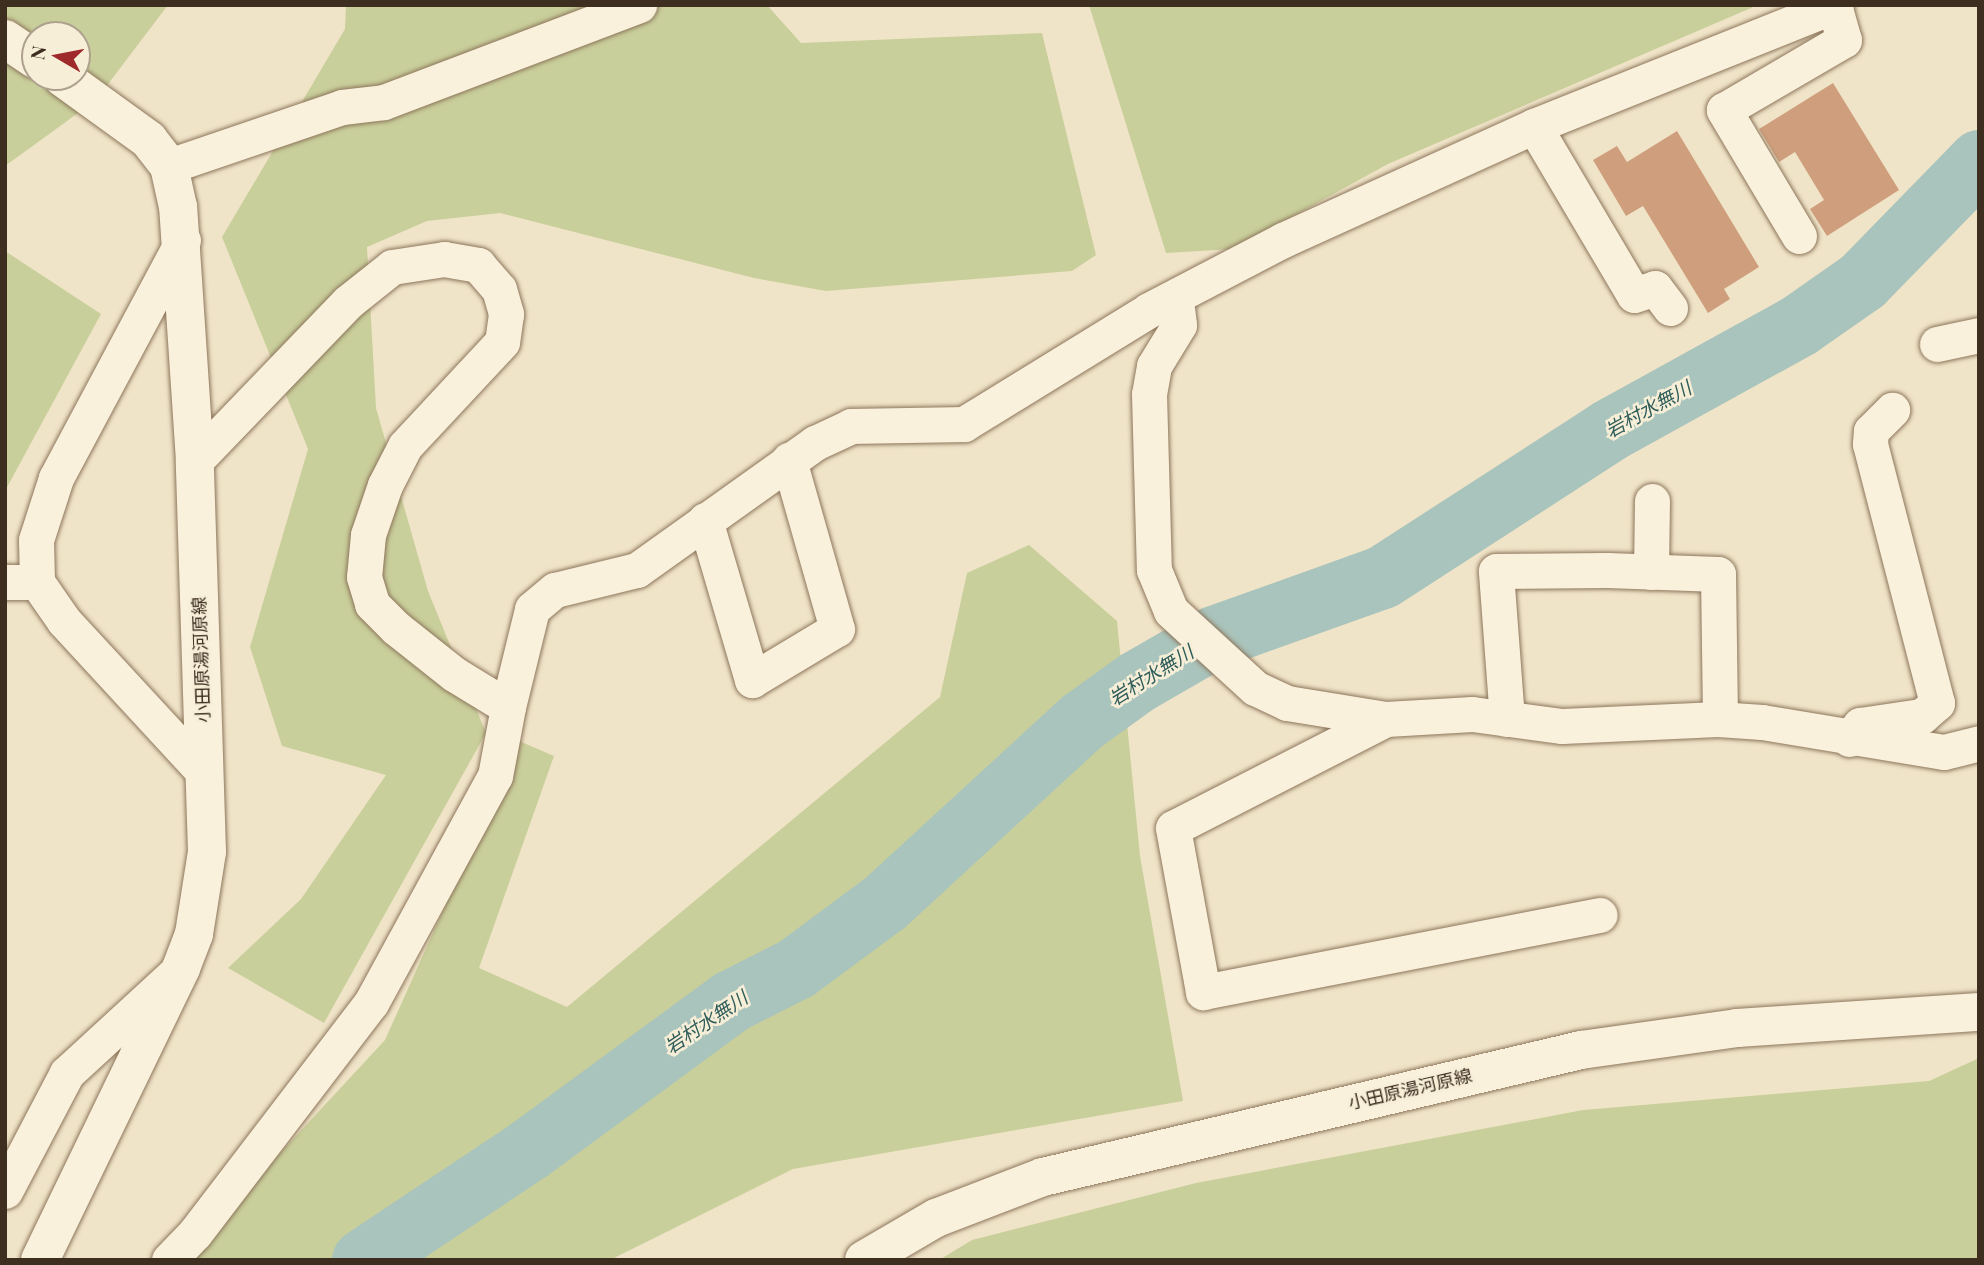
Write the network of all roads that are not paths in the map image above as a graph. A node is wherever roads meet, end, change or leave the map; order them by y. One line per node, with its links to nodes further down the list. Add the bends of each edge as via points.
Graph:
1 (639, 5): 7 (street, via 384,102 342,107)
2 (1835, 6): 6 (street); 8 (street, via 1844,40 1724,110)
3 (5, 39): 4 (main road)
4 (21, 50)
5 (83, 91): 7 (main road, via 124,119)
6 (1534, 126): 10 (street, via 1283,240); 11 (street, via 1634,295 1655,288)
7 (169, 166): 9 (main road, 小田原湯河原線)
8 (1799, 236)
9 (183, 240): 16 (main road, 小田原湯河原線); 20 (street, via 56,478)
10 (1176, 300): 15 (street, via 1149,310 964,424 851,426); 22 (street, via 1180,326 1154,366 1149,394 1154,570 1171,611 1232,671 1287,703)
11 (1670, 308)
12 (1979, 335): 13 (street)
13 (1937, 344)
14 (1892, 410): 25 (street, via 1871,431 1870,444 1937,703 1922,716 1860,724)
15 (789, 460): 18 (street); 18 (street, via 838,629 752,680)
16 (195, 461): 21 (street, via 348,302 392,267 444,259 478,265 499,289 506,314 502,342 405,446 368,535 364,577 372,604 396,628 454,674); 27 (main road, 小田原湯河原線)
17 (1652, 501): 19 (street)
18 (705, 520): 21 (street, via 636,570 555,590 531,609)
19 (1651, 572): 23 (street, via 1496,571); 24 (street, via 1718,574)
20 (21, 582): 27 (street, via 64,621)
21 (508, 707): 33 (street, via 495,776 371,1003 211,1213)
22 (1386, 719): 23 (street, via 1472,714); 28 (street, via 1173,828 1203,992)
23 (1507, 719): 24 (street, via 1562,726)
24 (1720, 719): 25 (street)
25 (1849, 739): 26 (street, via 1944,752)
26 (1979, 743)
27 (205, 774): 29 (main road, 小田原湯河原線, via 208,852 194,934)
28 (1600, 915)
29 (181, 968): 31 (street, via 67,1073); 32 (main road, 小田原湯河原線)
30 (1979, 1012): 34 (main road, 小田原湯河原線, via 1737,1028 1581,1050 1043,1177 936,1218)
31 (5, 1192)
32 (40, 1260)
33 (169, 1260)
34 (864, 1260)

